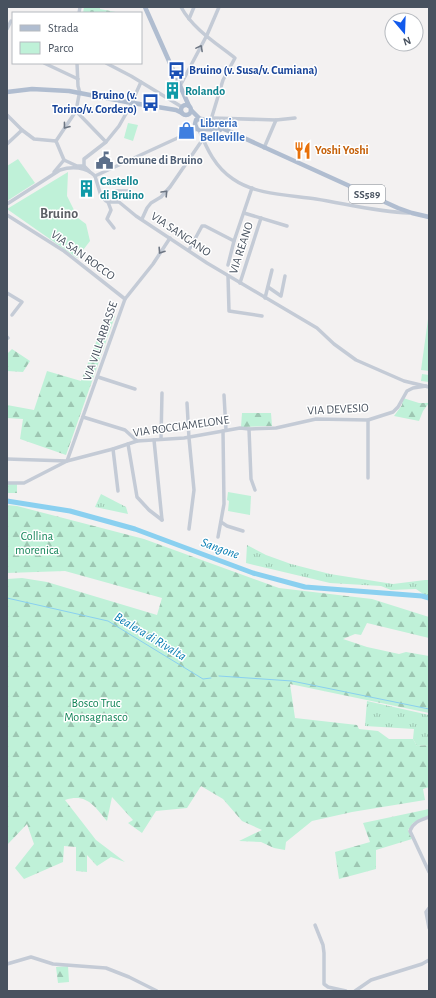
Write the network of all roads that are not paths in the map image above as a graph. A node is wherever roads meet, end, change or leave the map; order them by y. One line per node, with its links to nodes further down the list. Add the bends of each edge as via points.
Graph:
1 (145, 7): 15 (main road, SS589)
2 (181, 7): 6 (street)
3 (194, 7): 6 (street)
4 (219, 7): 9 (street)
5 (7, 19): 7 (street)
6 (189, 19): 9 (street)
7 (12, 22): 8 (street)
8 (7, 29)
9 (206, 35): 15 (street, one-way to 9); 25 (street, via 235,58 223,80)
10 (46, 64): 13 (street)
11 (77, 64): 13 (street)
12 (108, 64): 14 (street)
13 (78, 79): 17 (street)
14 (142, 82): 18 (street); 19 (street)
15 (180, 86): 19 (main road, SS589, via 185,98)
16 (7, 92): 17 (main road, via 24,89)
17 (79, 92): 18 (main road); 20 (street)
18 (131, 102): 19 (main road); 31 (street, via 119,126)
19 (184, 109): 23 (main road, SS589); 26 (main road, SS589)
20 (76, 111): 30 (street, one-way to 30); 31 (street)
21 (7, 115): 27 (street)
22 (295, 118): 24 (street)
23 (200, 119): 25 (main road, SS589); 26 (main road, via 196,120)
24 (276, 120): 25 (street); 33 (street)
25 (209, 121): 26 (main road); 28 (main road, SS589)
26 (199, 128): 28 (main road, SS589); 29 (street); 38 (street)
27 (22, 130): 30 (street, via 36,140); 32 (street)
28 (228, 131): 33 (main road, SS589)
29 (203, 139): 39 (street, via 224,172); 49 (street, one-way to 29, via 147,208 170,187)
30 (56, 141): 34 (street)
31 (106, 142): 35 (street, via 84,159)
32 (7, 144)
33 (264, 148): 45 (main road, SS589)
34 (64, 160): 35 (street, via 77,166); 37 (street)
35 (84, 166): 36 (street)
36 (91, 173): 37 (street, via 76,167 68,167); 38 (street)
37 (53, 175): 43 (street)
38 (95, 176): 42 (street, via 101,196)
39 (252, 188): 44 (street); 45 (street)
40 (130, 191): 41 (street, via 116,191)
41 (114, 201): 42 (street); 49 (street, VIA SANGANO)
42 (108, 202): 51 (street, via 111,210 107,219)
43 (7, 204)
44 (244, 213): 48 (street); 53 (street)
45 (412, 213): 47 (main road, SS589)
46 (7, 215): 63 (street, VIA SAN ROCCO, via 64,251)
47 (429, 217)
48 (261, 218): 50 (street); 59 (street, VIA REANO)
49 (142, 219): 52 (street, VIA SANGANO)
50 (287, 226)
51 (114, 228)
52 (170, 238): 54 (street, VIA SANGANO); 63 (street, VIA VILLARBASSE, one-way to 63)
53 (234, 241): 54 (street, via 202,226); 55 (street)
54 (188, 250): 57 (street, VIA SANGANO)
55 (228, 266)
56 (272, 270): 60 (street)
57 (228, 276): 59 (street, VIA SANGANO); 65 (street, via 229,311)
58 (285, 276): 60 (street, via 281,296)
59 (240, 283): 62 (street, VIA SANGANO)
60 (268, 287): 62 (street)
61 (7, 293): 64 (street, via 22,302)
62 (265, 298): 67 (street, VIA SANGANO, via 317,328 356,360)
63 (125, 299): 66 (street, VIA VILLARBASSE)
64 (12, 315)
65 (262, 316)
66 (98, 377): 69 (street); 74 (street, VIA VILLARBASSE)
67 (408, 382): 68 (street, VIA SANGANO); 70 (street)
68 (428, 387): 70 (street)
69 (135, 389)
70 (408, 390): 75 (street, VIA DEVESIO, via 393,412)
71 (162, 393): 80 (street)
72 (224, 395): 78 (street)
73 (187, 403): 79 (street)
74 (83, 417): 82 (street, via 125,430); 86 (street, VIA VILLARBASSE)
75 (368, 420): 77 (street, VIA DEVESIO, via 316,419 276,428); 87 (street)
76 (240, 428): 77 (street, VIA DEVESIO); 78 (street, VIA ROCCIAMELONE)
77 (249, 429): 89 (street, via 251,479)
78 (224, 431): 79 (street, VIA ROCCIAMELONE); 91 (street, via 225,488)
79 (189, 438): 80 (street, VIA ROCCIAMELONE); 92 (street, via 194,490)
80 (161, 439): 81 (street, VIA ROCCIAMELONE)
81 (154, 440): 82 (street, VIA ROCCIAMELONE); 83 (street, via 162,520 136,497)
82 (137, 441): 83 (street, VIA ROCCIAMELONE)
83 (128, 444): 84 (street, VIA ROCCIAMELONE)
84 (113, 449): 86 (street, VIA ROCCIAMELONE); 90 (street)
85 (7, 459): 86 (street, VIA ROCCIAMELONE)
86 (67, 461): 88 (street, via 24,483)
87 (368, 478)
88 (7, 482)
89 (255, 490)
90 (118, 491)
91 (221, 522): 93 (street); 94 (street)
92 (189, 529)
93 (243, 531)
94 (218, 537)
95 (429, 817): 96 (street, via 416,822 410,831)
96 (429, 872)
97 (429, 908): 99 (street, via 426,912)
98 (315, 925): 103 (street, via 323,946 324,984)
99 (429, 928)
100 (429, 960): 104 (street, via 371,980)
101 (7, 964): 102 (street, via 31,957 53,964 106,968)
102 (157, 991)
103 (346, 991)
104 (355, 991)

